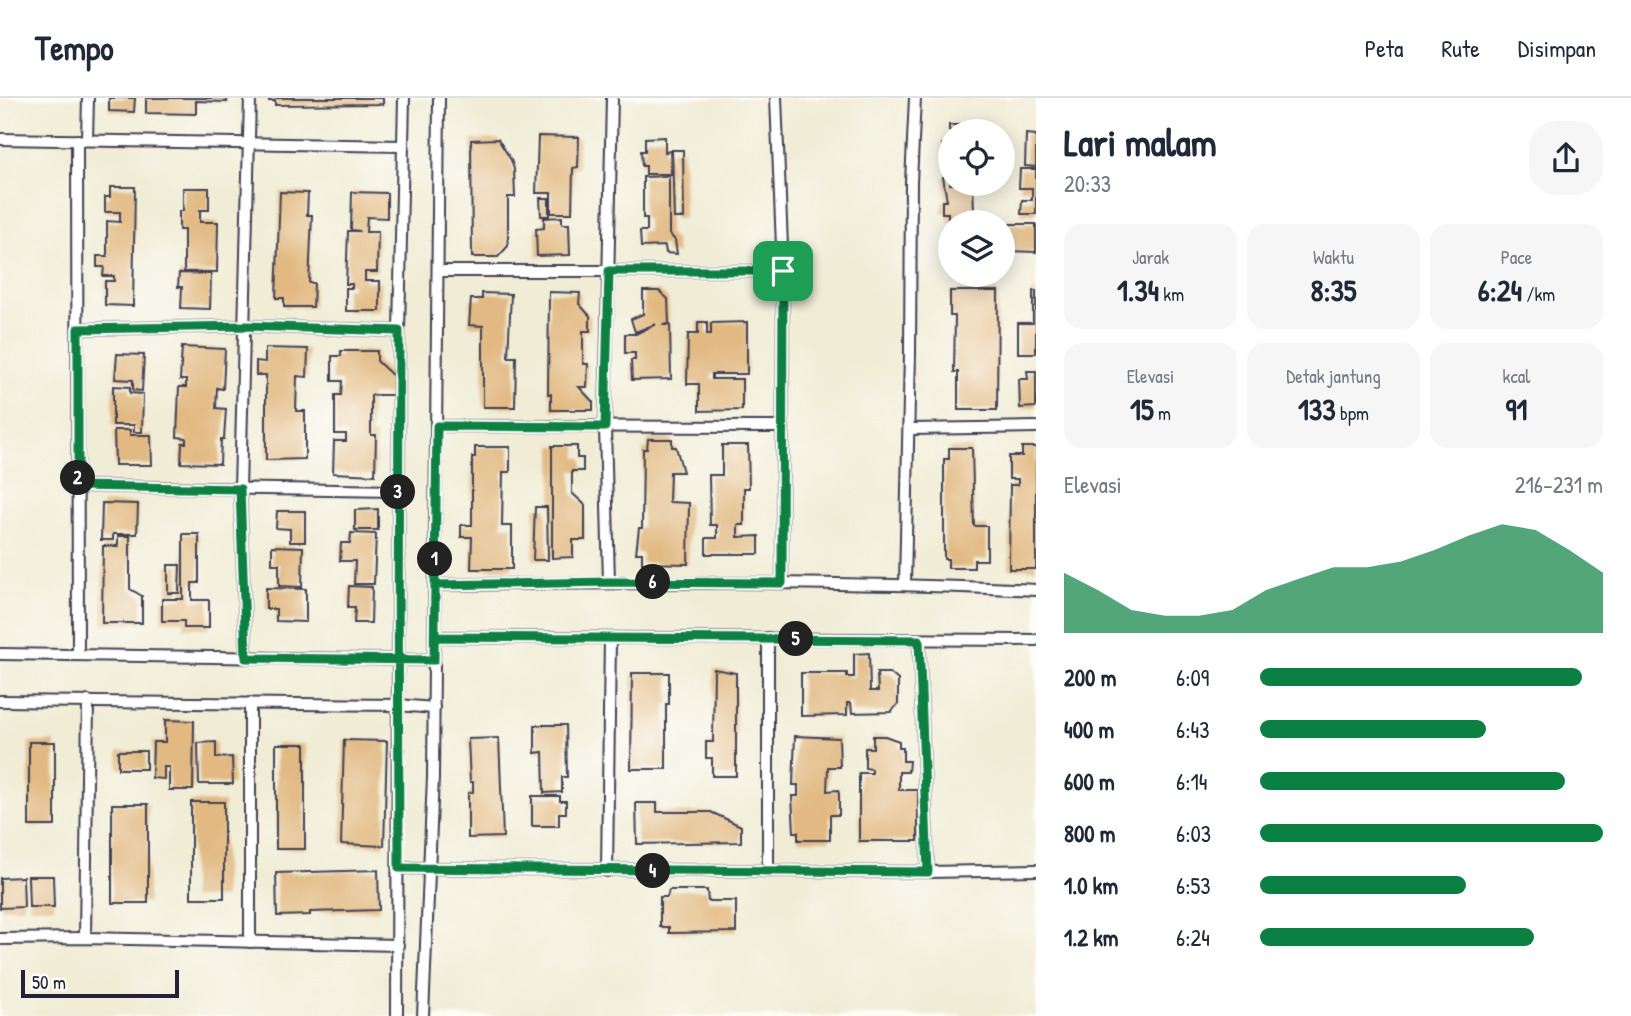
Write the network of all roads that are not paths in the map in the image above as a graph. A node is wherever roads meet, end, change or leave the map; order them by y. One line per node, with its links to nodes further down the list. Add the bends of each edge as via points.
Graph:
1 (88, 98): 9 (lane)
2 (250, 98): 10 (lane)
3 (404, 98): 11 (lane)
4 (439, 98): 12 (lane)
5 (612, 98): 13 (lane)
6 (776, 98): 14 (lane)
7 (915, 98): 22 (lane)
8 (0, 139): 9 (lane)
9 (82, 140): 10 (lane); 16 (lane)
10 (250, 143): 11 (lane); 15 (lane)
11 (402, 146): 17 (lane)
12 (439, 271): 13 (lane); 18 (lane)
13 (609, 271): 14 (lane); 19 (lane)
14 (783, 271): 20 (lane)
15 (246, 326): 16 (lane); 17 (lane); 24 (lane)
16 (78, 329): 23 (lane)
17 (399, 331): 25 (lane)
18 (437, 426): 19 (lane); 29 (lane)
19 (605, 427): 20 (lane); 26 (lane)
20 (783, 427): 27 (lane)
21 (1036, 427): 22 (lane)
22 (909, 429): 28 (lane)
23 (78, 486): 24 (lane); 37 (lane)
24 (240, 489): 25 (lane); 38 (lane)
25 (398, 491): 39 (lane)
26 (609, 582): 27 (lane); 29 (lane)
27 (782, 583): 28 (lane)
28 (905, 584): 30 (lane)
29 (435, 585): 31 (lane)
30 (1036, 590)
31 (435, 637): 32 (lane); 40 (lane)
32 (610, 638): 33 (lane); 49 (lane)
33 (768, 638): 34 (lane); 50 (lane)
34 (919, 640): 35 (lane); 51 (lane)
35 (1036, 640)
36 (0, 654): 37 (lane)
37 (78, 656): 38 (lane)
38 (246, 658): 39 (lane)
39 (398, 659): 40 (lane); 44 (lane)
40 (434, 660): 45 (lane)
41 (0, 701): 42 (lane)
42 (88, 701): 43 (lane); 52 (lane)
43 (250, 703): 44 (lane); 54 (lane)
44 (398, 705): 45 (lane); 46 (lane)
45 (433, 708): 47 (lane)
46 (399, 868): 47 (lane); 55 (lane)
47 (429, 869): 49 (lane); 57 (lane)
48 (1036, 870): 51 (lane)
49 (607, 871): 50 (lane)
50 (768, 871): 51 (lane)
51 (928, 872)
52 (85, 937): 53 (lane); 54 (lane)
53 (0, 939)
54 (250, 942): 55 (lane)
55 (398, 945): 56 (lane)
56 (397, 1016)
57 (423, 1016)

